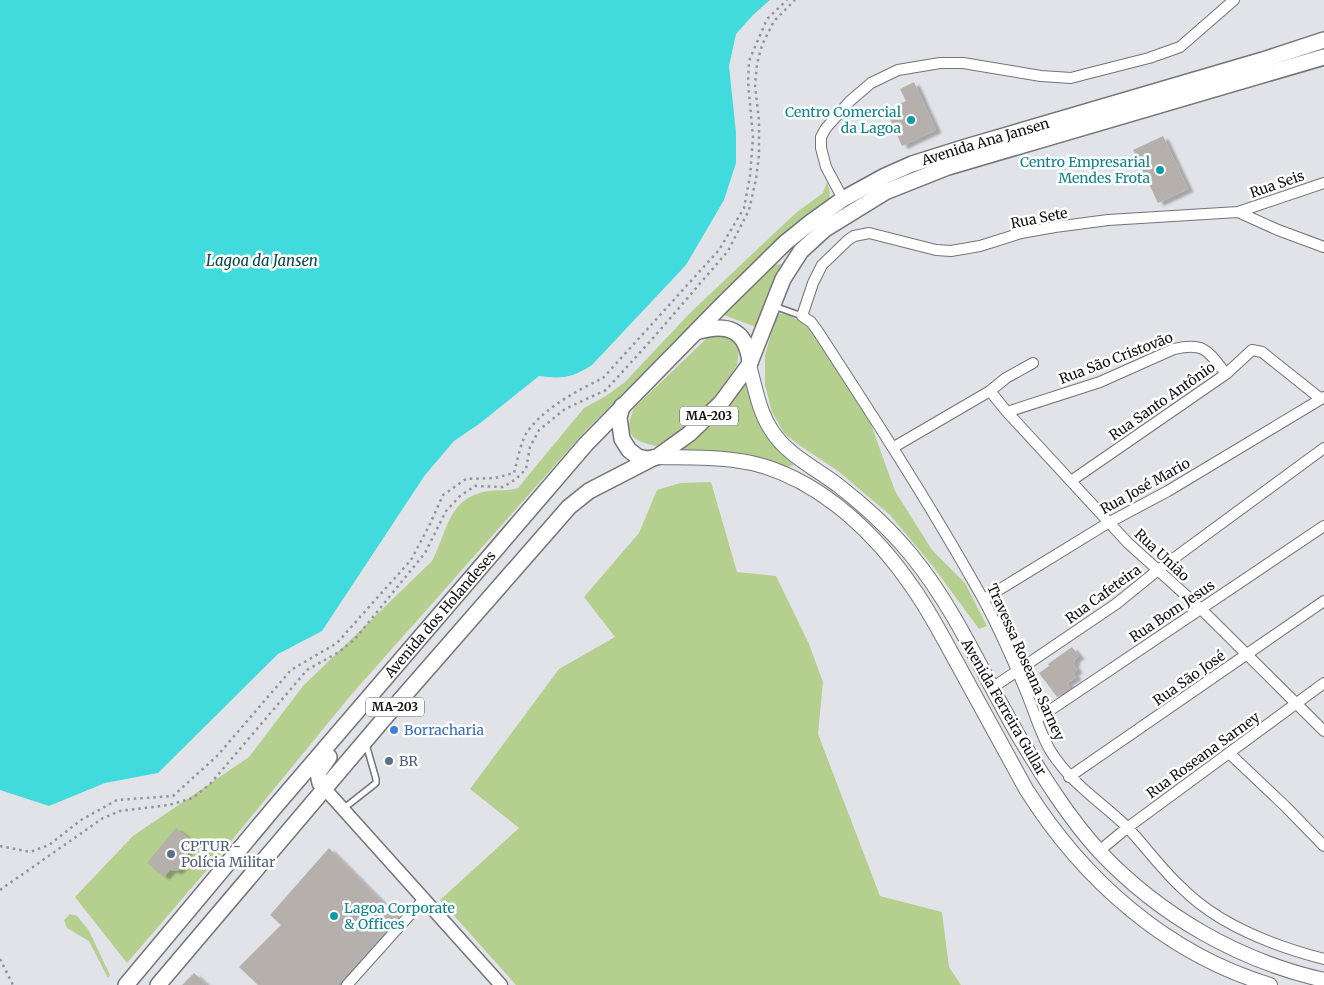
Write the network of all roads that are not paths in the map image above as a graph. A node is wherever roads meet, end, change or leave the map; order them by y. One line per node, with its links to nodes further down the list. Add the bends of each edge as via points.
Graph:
1 (1234, 0): 5 (street, via 1180,47 1071,78 940,62 898,70 871,83 850,101 821,137 826,167)
2 (1324, 40): 5 (main road, Avenida Ana Jansen, via 966,146 912,164)
3 (1324, 57): 8 (main road, Avenida Ana Jansen, via 964,162 886,192 824,229 801,251 783,279)
4 (1324, 183): 6 (street, Rua Seis)
5 (843, 200): 10 (main road, Avenida Ana Jansen, via 786,244)
6 (1238, 212): 7 (street, Rua Sete); 9 (street, Rua Sete, via 1108,220 1055,227 951,251 861,234 848,240 822,265 812,283)
7 (1324, 247)
8 (772, 306): 9 (lane); 12 (main road, Avenida Ana Jansen)
9 (802, 316): 18 (street, Travessa Roseana Sarney, via 817,330)
10 (695, 332): 12 (main road, via 717,327 734,331 746,343); 16 (main road, MA-203)
11 (1033, 363): 14 (street)
12 (749, 364): 20 (main road, MA-203, via 707,418); 30 (main road, Avenida Ferreira Gullar, via 766,422 776,438 863,505 899,540 925,572)
13 (1226, 374): 15 (street, Rua Santo Antônio, via 1252,350 1260,351); 17 (street, Rua São Cristovão, via 1203,348 1192,345 1174,349 1100,382); 21 (street, Rua Santo Antônio)
14 (990, 391): 17 (street, Rua União); 18 (street)
15 (1323, 398): 22 (street, Rua José Mario)
16 (622, 406): 20 (main road, via 620,432 625,445 638,457); 25 (main road, Avenida dos Holandeses / MA-203)
17 (1006, 412): 21 (street, Rua União)
18 (894, 447): 26 (street, Travessa Roseana Sarney)
19 (1324, 448): 24 (street, Rua Cafeteira)
20 (656, 457): 32 (main road, Avenida Ferreira Gullar, via 736,460 762,466 796,480 834,503 877,542 909,582); 38 (main road, Avenida dos Holandeses / MA-203, via 575,501)
21 (1071, 481): 22 (street, Rua União)
22 (1108, 523): 24 (street, Rua União); 26 (street, Rua José Mario)
23 (1324, 526): 28 (street, Rua Bom Jesus)
24 (1158, 570): 28 (street, Rua União); 31 (street, Rua Cafeteira, via 1116,604)
25 (461, 590): 41 (main road, via 452,614 320,768 318,778); 50 (main road, Avenida dos Holandeses / MA-203)
26 (984, 599): 31 (street, Travessa Roseana Sarney)
27 (1324, 601): 29 (street, Rua São José)
28 (1200, 608): 29 (street, Rua União); 36 (street, Rua Bom Jesus)
29 (1248, 655): 35 (street, Rua União); 40 (street, Rua São José)
30 (982, 669): 32 (main road); 34 (main road, Avenida Ferreira Gullar)
31 (1016, 670): 34 (street, Rua Cafeteira); 36 (street, Travessa Roseana Sarney)
32 (966, 680): 49 (main road, Avenida Ferreira Gullar, via 1030,796 1103,886 1172,940)
33 (1324, 683): 35 (street, Rua Roseana Sarney)
34 (992, 688): 45 (main road, Avenida Ferreira Gullar, via 1045,779)
35 (1297, 703): 37 (street, Rua União); 39 (street, Rua Roseana Sarney)
36 (1037, 719): 40 (street, Travessa Roseana Sarney, via 1050,750)
37 (1324, 731)
38 (366, 743): 41 (main road, Avenida dos Holandeses / MA-203); 42 (lane, via 376,783)
39 (1228, 753): 43 (street, Rua Roseana Sarney); 44 (street)
40 (1069, 777): 43 (street, Travessa Roseana Sarney)
41 (325, 790): 42 (street); 51 (main road, Avenida dos Holandeses / MA-203)
42 (343, 809): 46 (street)
43 (1127, 828): 45 (street, Rua Roseana Sarney); 47 (street, Travessa Roseana Sarney, via 1182,889 1209,910 1288,950)
44 (1324, 846)
45 (1099, 851): 48 (main road, Avenida Ferreira Gullar, via 1147,895 1206,935 1276,966)
46 (424, 899): 52 (street); 53 (street)
47 (1324, 959)
48 (1324, 980)
49 (1251, 982): 54 (main road, Avenida Ferreira Gullar)
50 (126, 985)
51 (158, 985)
52 (347, 985)
53 (501, 985)
54 (1270, 985)

